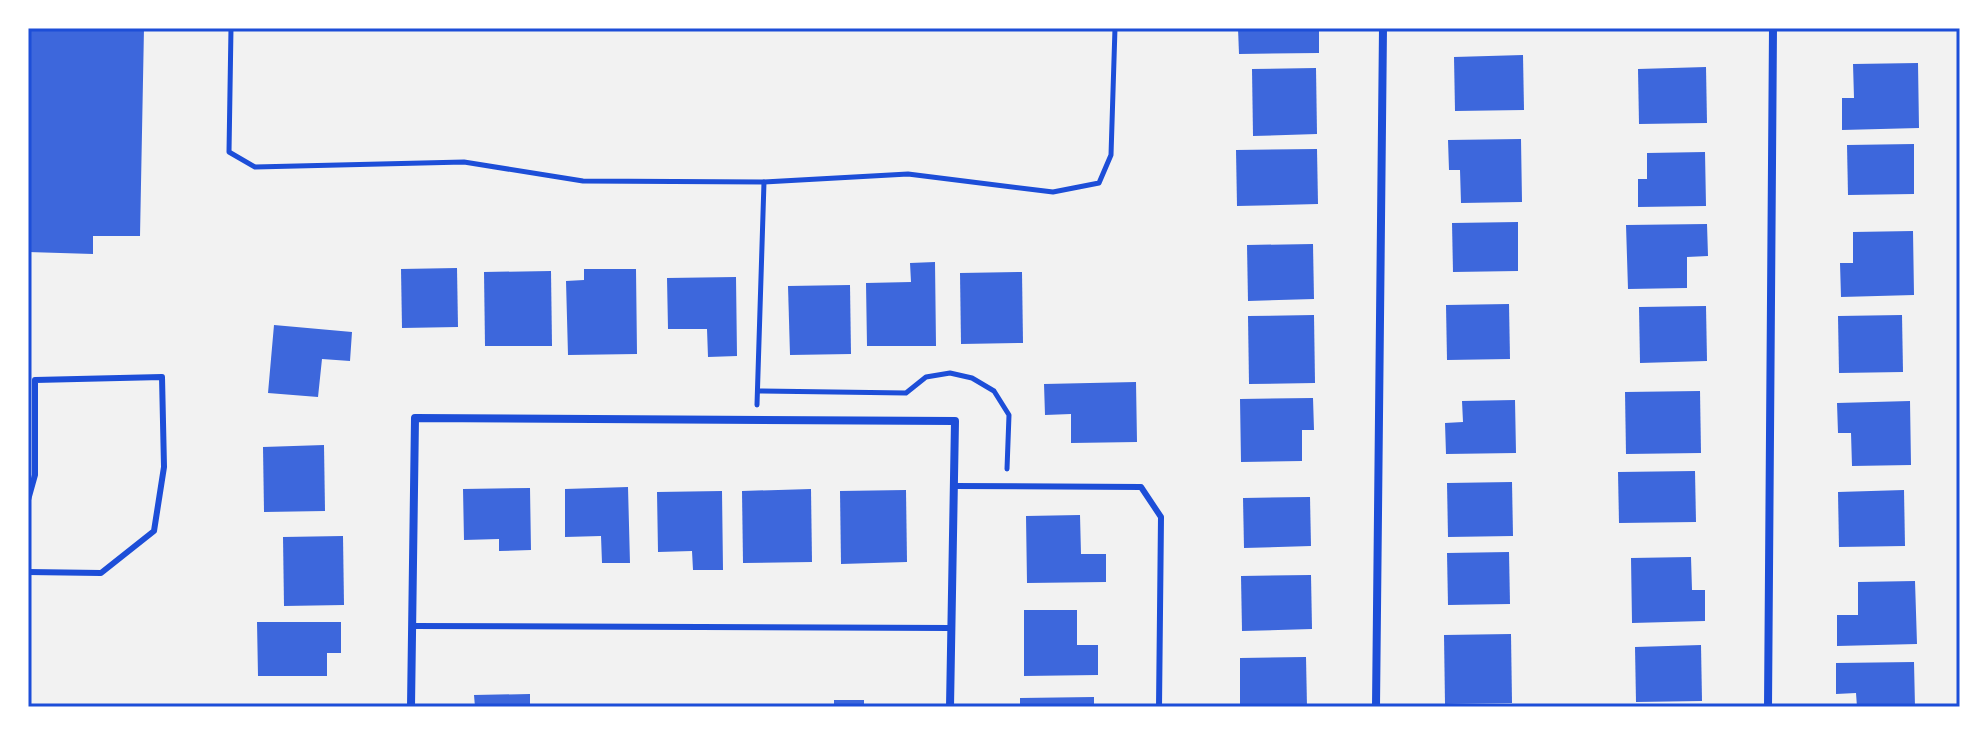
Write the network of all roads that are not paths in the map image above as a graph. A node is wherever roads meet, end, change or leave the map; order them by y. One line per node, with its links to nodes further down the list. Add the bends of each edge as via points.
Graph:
1 (1383, 28): 11 (street)
2 (1773, 28): 12 (street)
3 (954, 486): 6 (street, via 955,421 415,418); 7 (street); 10 (lane, via 1141,487 1161,517)
4 (28, 500): 5 (lane, via 35,475 35,380 162,377 164,467 154,531 101,573)
5 (28, 572)
6 (412, 626): 7 (lane); 8 (street)
7 (951, 628): 9 (street)
8 (411, 707)
9 (950, 707)
10 (1159, 707)
11 (1376, 707)
12 (1768, 707)

